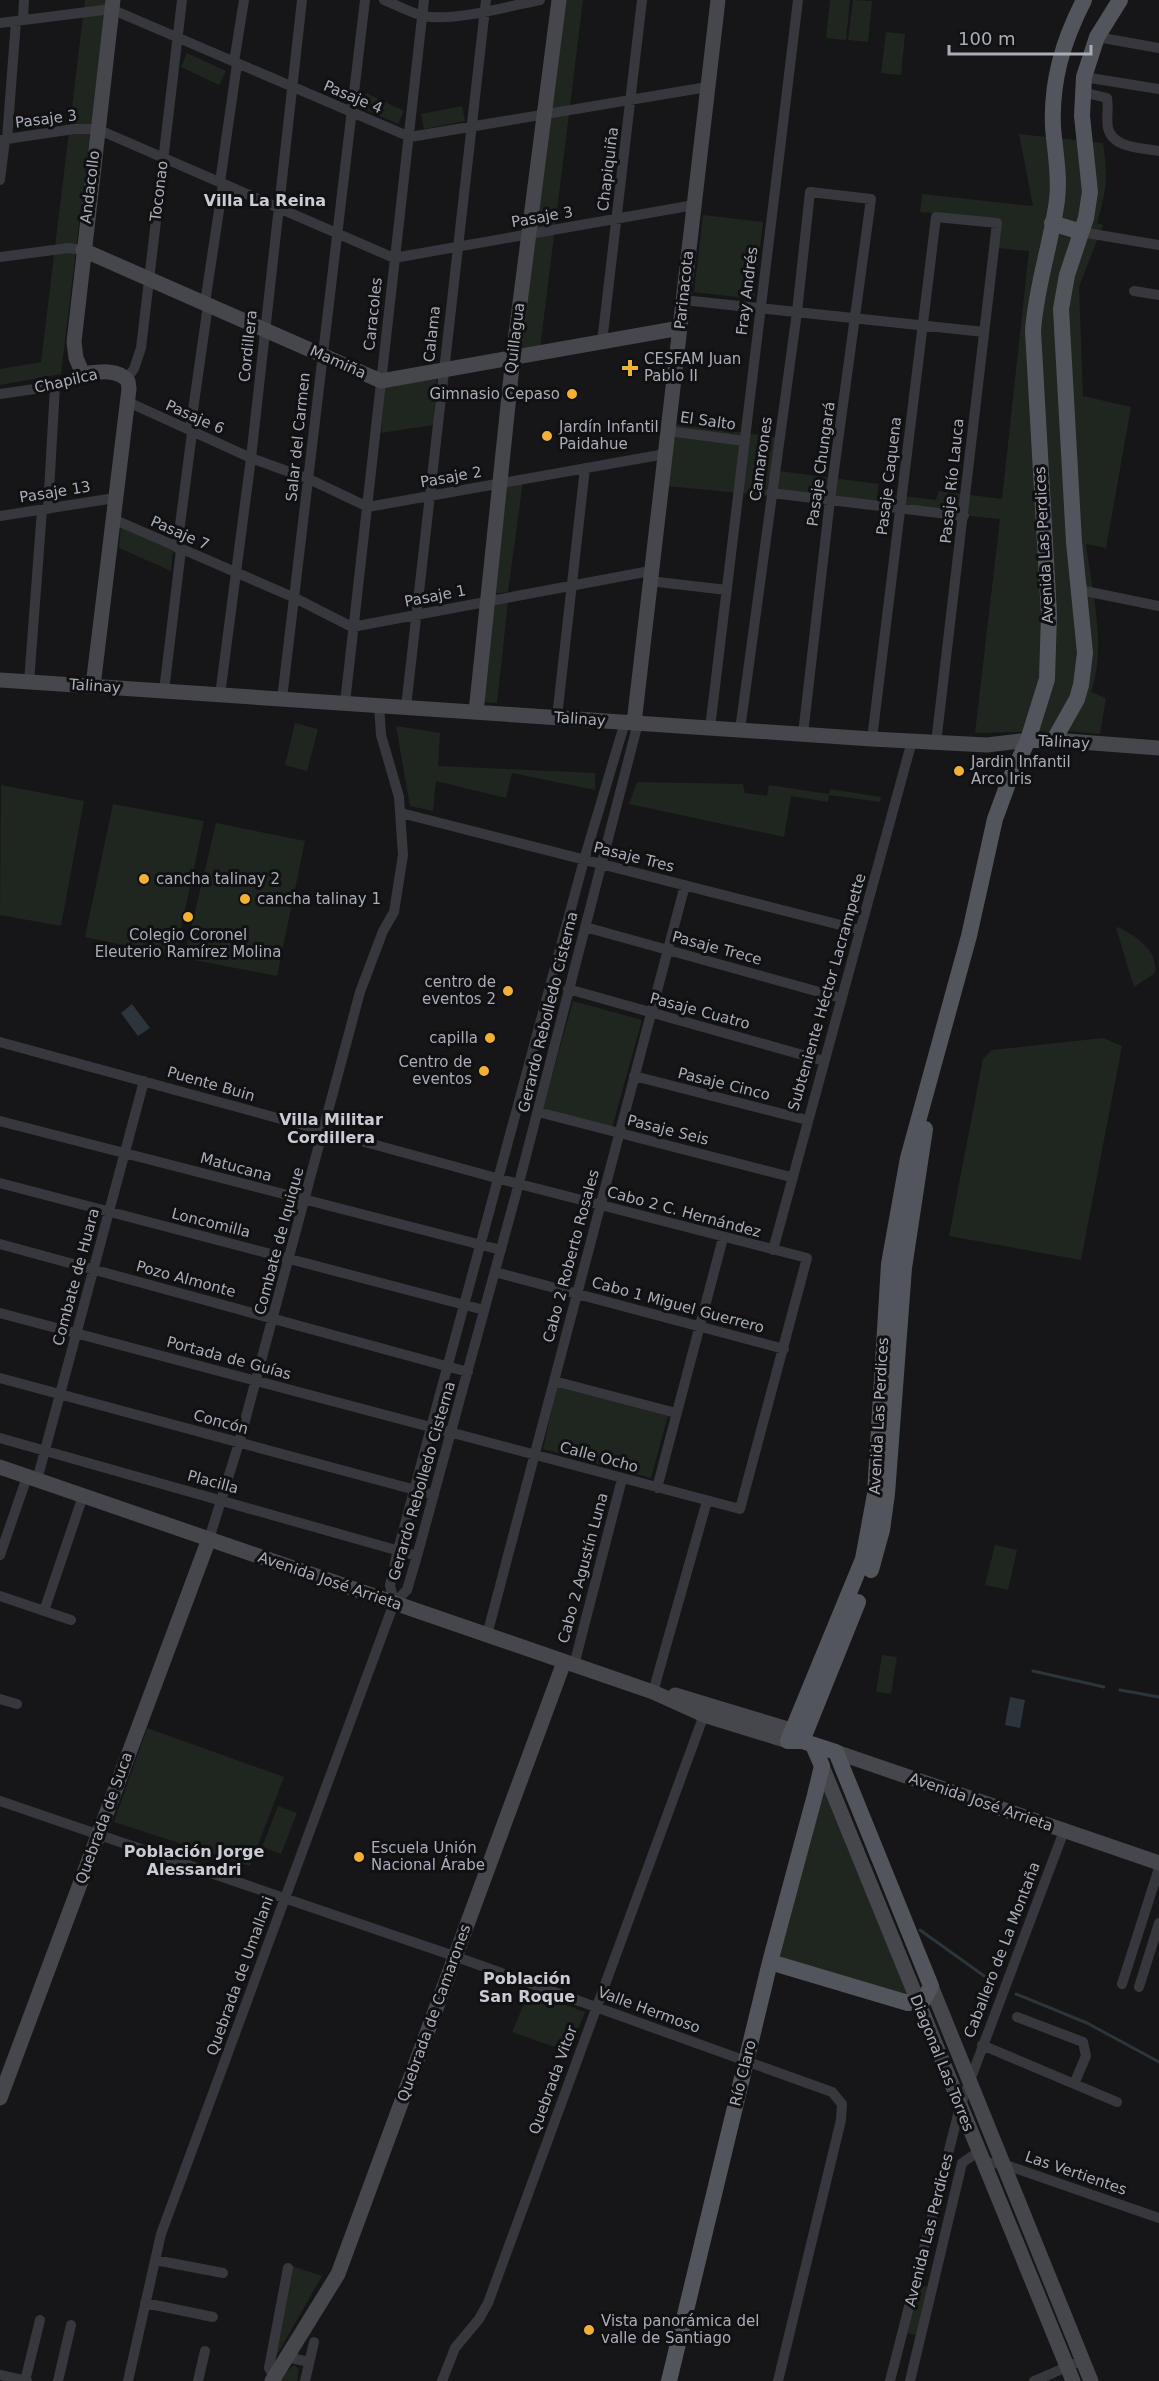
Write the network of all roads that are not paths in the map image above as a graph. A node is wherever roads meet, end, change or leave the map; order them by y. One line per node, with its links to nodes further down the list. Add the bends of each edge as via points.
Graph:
1 (24, 0): 18 (street)
2 (182, 0): 21 (street, Toconao)
3 (244, 0): 23 (street)
4 (302, 0): 25 (street, Cordillera)
5 (364, 0): 29 (street, Salar del Carmen)
6 (384, 0): 17 (street)
7 (424, 0): 17 (street, Caracoles)
8 (540, 0): 16 (street)
9 (559, 0): 30 (street, Quillagua)
10 (642, 0): 28 (street, Chapiquiña)
11 (718, 0): 26 (street, Parinacota)
12 (798, 0): 58 (street, Fray Andrés)
13 (1084, 0): 44 (main road, Avenida Las Perdices, via 1064,43 1054,88 1058,177)
14 (1120, 0): 20 (main road, Avenida Las Perdices)
15 (112, 4): 18 (street); 21 (street, Pasaje 4); 32 (street, Andacollo)
16 (485, 5): 17 (street); 31 (street, Calama)
17 (422, 15): 33 (street, Caracoles)
18 (20, 20): 19 (street); 34 (street)
19 (0, 23)
20 (1097, 37): 22 (street); 24 (main road, Avenida Las Perdices)
21 (177, 38): 23 (street, Pasaje 4); 36 (street, Toconao)
22 (1159, 48)
23 (236, 63): 25 (street, Pasaje 4); 38 (street)
24 (1083, 84): 27 (street); 35 (street, via 1107,98 1108,128 1118,141); 46 (main road, Avenida Las Perdices, via 1082,116 1090,185)
25 (293, 87): 29 (street, Pasaje 4); 41 (street, Cordillera)
26 (707, 87): 28 (street); 40 (street, Parinacota)
27 (1159, 89)
28 (632, 100): 30 (street); 42 (street, Chapiquiña)
29 (350, 112): 33 (street, Pasaje 4); 45 (street, Salar del Carmen)
30 (544, 115): 31 (street); 47 (street, Quillagua)
31 (472, 127): 33 (street); 49 (street, Calama)
32 (97, 129): 34 (street, Pasaje 3); 36 (street); 50 (street, Andacollo)
33 (410, 137): 52 (street, Caracoles)
34 (4, 140): 37 (street)
35 (1159, 151)
36 (163, 158): 38 (street); 53 (street, Toconao)
37 (0, 180)
38 (222, 183): 41 (street); 57 (street)
39 (871, 199): 59 (street, Camarones, via 810,192); 60 (street, Pasaje Chungará)
40 (694, 205): 42 (street, Pasaje 3); 56 (street, Parinacota)
41 (278, 207): 45 (street); 63 (street, Cordillera)
42 (616, 219): 47 (street, Pasaje 3); 65 (street, Chapiquiña)
43 (997, 223): 61 (street, Pasaje Caquena, via 936,217); 64 (street, Pasaje Río Lauca)
44 (1052, 223): 46 (main road); 120 (main road, Avenida Las Perdices, via 1033,331 1049,659 1047,679)
45 (335, 232): 52 (street); 66 (street, Salar del Carmen)
46 (1082, 232): 48 (street); 98 (main road, Avenida Las Perdices, via 1067,275 1060,326)
47 (528, 234): 49 (street, Pasaje 3); 67 (street, Quillagua)
48 (1159, 245)
49 (458, 247): 52 (street, Pasaje 3); 68 (street, Calama)
50 (83, 250): 51 (street, via 69,248); 53 (street, Mamiña); 69 (street, Andacollo, via 74,342)
51 (0, 257)
52 (394, 258): 71 (street, Caracoles)
53 (148, 279): 57 (street, Mamiña); 70 (street, Toconao, via 141,348)
54 (1134, 291): 55 (street)
55 (1159, 295)
56 (683, 300): 58 (street); 62 (street, Parinacota)
57 (206, 304): 63 (street, Mamiña); 76 (street)
58 (760, 308): 59 (street); 77 (street, Fray Andrés)
59 (797, 312): 60 (street); 83 (street, Camarones)
60 (857, 318): 61 (street); 86 (street, Pasaje Chungará)
61 (923, 326): 64 (street); 89 (street, Pasaje Caquena)
62 (680, 328): 65 (street, Mamiña); 75 (street, Parinacota)
63 (265, 330): 66 (street, Mamiña); 79 (street, Cordillera)
64 (984, 332): 91 (street, Pasaje Río Lauca)
65 (602, 342): 67 (street, Mamiña)
66 (323, 355): 71 (street, Mamiña); 81 (street, Salar del Carmen)
67 (513, 357): 68 (street, Mamiña); 82 (street, Quillagua)
68 (443, 370): 71 (street, Mamiña); 84 (street, Calama)
69 (83, 374): 70 (street, Chapilca, via 111,372); 72 (street, Chapilca)
70 (127, 380): 74 (street, Toconao)
71 (381, 381): 87 (street, Caracoles)
72 (55, 386): 73 (street, Chapilca); 88 (street)
73 (0, 394)
74 (128, 402): 76 (street, Pasaje 6); 85 (street, Toconao)
75 (668, 430): 77 (street, El Salto); 78 (street, Parinacota)
76 (191, 432): 79 (street, Pasaje 6); 93 (street)
77 (744, 441): 97 (street, Fray Andrés)
78 (665, 454): 80 (street, Pasaje 2); 95 (street, Parinacota)
79 (251, 458): 81 (street); 94 (street, Cordillera)
80 (585, 468): 82 (street, Pasaje 2); 96 (street)
81 (309, 478): 87 (street); 99 (street, Salar del Carmen)
82 (499, 484): 84 (street, Pasaje 2); 100 (street, Quillagua)
83 (771, 493): 86 (street); 117 (street, Camarones)
84 (430, 496): 87 (street, Pasaje 2); 102 (street, Calama)
85 (115, 498): 88 (street, Pasaje 13); 92 (street, Toconao)
86 (830, 500): 89 (street); 118 (street, Pasaje Chungará)
87 (368, 507): 103 (street, Caracoles)
88 (45, 509): 90 (street, Pasaje 13); 105 (street)
89 (900, 509): 91 (street); 119 (street, Pasaje Caquena)
90 (0, 516)
91 (964, 516): 123 (street, Pasaje Río Lauca)
92 (113, 519): 93 (street, Pasaje 7); 106 (street, Toconao)
93 (179, 549): 94 (street, Pasaje 7); 107 (street)
94 (236, 573): 99 (street); 108 (street, Cordillera)
95 (650, 576): 96 (street, Pasaje 1); 97 (street, Pasaje 1); 115 (street, Parinacota)
96 (572, 586): 100 (street, Pasaje 1); 114 (street)
97 (727, 590): 116 (street, Fray Andrés)
98 (1080, 590): 101 (street); 121 (main road, Avenida Las Perdices, via 1085,638 1083,674 1077,699)
99 (295, 598): 103 (street); 109 (street, Salar del Carmen)
100 (488, 602): 102 (street, Pasaje 1); 113 (street, Quillagua)
101 (1159, 606)
102 (416, 615): 103 (street, Pasaje 1); 112 (street, Calama)
103 (352, 627): 110 (street, Caracoles)
104 (0, 680): 105 (street, Talinay)
105 (29, 682): 106 (street, Talinay)
106 (93, 686): 107 (street, Talinay)
107 (164, 691): 108 (street, Talinay)
108 (220, 695): 109 (street, Talinay)
109 (282, 699): 110 (street, Talinay)
110 (345, 703): 111 (street, Talinay)
111 (379, 705): 112 (street, Talinay); 125 (street, Combate de Iquique, via 381,735)
112 (406, 707): 113 (street, Talinay)
113 (476, 712): 114 (street, Talinay)
114 (557, 717): 115 (street, Talinay)
115 (632, 722): 116 (street, Talinay); 126 (street, Gerardo Rebolledo Cisterna); 127 (street, Gerardo Rebolledo Cisterna)
116 (710, 728): 117 (street, Talinay)
117 (740, 730): 118 (street, Talinay)
118 (803, 734): 119 (street, Talinay)
119 (872, 739): 122 (street, Talinay)
120 (1028, 740): 121 (main road, Talinay); 123 (street, Talinay, via 987,745); 204 (main road, Avenida Las Perdices, via 995,819 932,1080 908,1158 889,1264 870,1528)
121 (1054, 740): 124 (street, Talinay)
122 (912, 741): 123 (street, Talinay); 130 (street, Subteniente Héctor Lacrampette)
123 (936, 742)
124 (1159, 748)
125 (401, 813): 126 (street, Pasaje Tres); 142 (street, Combate de Iquique, via 403,855 394,912 360,992)
126 (584, 860): 127 (street, Pasaje Tres); 146 (street, Gerardo Rebolledo Cisterna)
127 (601, 865): 128 (street, Pasaje Tres); 129 (street, Gerardo Rebolledo Cisterna)
128 (684, 885): 130 (street, Pasaje Tres); 131 (street, Cabo 2 Roberto Rosales)
129 (585, 927): 131 (street, Pasaje Trece); 132 (street, Gerardo Rebolledo Cisterna)
130 (860, 930): 133 (street, Subteniente Héctor Lacrampette)
131 (668, 950): 133 (street, Pasaje Trece); 134 (street, Cabo 2 Roberto Rosales)
132 (568, 990): 134 (street, Pasaje Cuatro); 139 (street, Gerardo Rebolledo Cisterna)
133 (841, 998): 136 (street, Subteniente Héctor Lacrampette)
134 (651, 1013): 136 (street, Pasaje Cuatro); 137 (street, Cabo 2 Roberto Rosales)
135 (0, 1042): 138 (street, Puente Buin)
136 (824, 1061): 140 (street, Subteniente Héctor Lacrampette)
137 (634, 1076): 140 (street, Pasaje Cinco); 143 (street, Cabo 2 Roberto Rosales)
138 (144, 1081): 142 (street, Puente Buin); 144 (street, Combate de Huara)
139 (538, 1112): 143 (street, Pasaje Seis); 148 (street, Gerardo Rebolledo Cisterna)
140 (807, 1120): 145 (street, Subteniente Héctor Lacrampette)
141 (0, 1121): 144 (street, Matucana)
142 (324, 1131): 146 (street, Puente Buin); 149 (street, Combate de Iquique)
143 (619, 1133): 145 (street, Pasaje Seis); 150 (street, Cabo 2 Roberto Rosales)
144 (125, 1154): 149 (street, Matucana); 151 (street, Combate de Huara)
145 (791, 1177): 156 (street, Subteniente Héctor Lacrampette)
146 (500, 1179): 148 (street, Puente Buin); 154 (street, Gerardo Rebolledo Cisterna)
147 (0, 1183): 151 (street, Loncomilla)
148 (519, 1183): 150 (street, Cabo 2 C. Hernández); 155 (street, Gerardo Rebolledo Cisterna)
149 (305, 1201): 154 (street, Matucana); 157 (street, Combate de Iquique)
150 (600, 1206): 152 (street, Cabo 2 C. Hernández); 160 (street, Cabo 2 Roberto Rosales)
151 (109, 1213): 157 (street, Loncomilla); 158 (street, Combate de Huara)
152 (723, 1238): 156 (street, Cabo 2 C. Hernández); 165 (street)
153 (0, 1244): 158 (street, Pozo Almonte)
154 (482, 1245): 155 (street, Matucana); 161 (street, Gerardo Rebolledo Cisterna)
155 (501, 1250): 159 (street, Gerardo Rebolledo Cisterna)
156 (773, 1250): 167 (street, Cabo 2 C. Hernández, via 807,1258)
157 (288, 1258): 161 (street, Loncomilla); 164 (street, Combate de Iquique)
158 (93, 1270): 164 (street, Pozo Almonte); 166 (street, Combate de Huara)
159 (495, 1272): 160 (street, Cabo 1 Miguel Guerrero); 162 (street, Gerardo Rebolledo Cisterna)
160 (577, 1294): 165 (street, Cabo 1 Miguel Guerrero); 172 (street, Cabo 2 Roberto Rosales)
161 (465, 1306): 162 (street, Loncomilla); 168 (street, Gerardo Rebolledo Cisterna)
162 (484, 1310): 169 (street, Gerardo Rebolledo Cisterna)
163 (0, 1313): 166 (street, Portada de Guías)
164 (273, 1317): 168 (street, Pozo Almonte); 171 (street, Combate de Iquique)
165 (699, 1327): 167 (street, Cabo 1 Miguel Guerrero); 174 (street)
166 (76, 1334): 171 (street, Portada de Guías); 173 (street, Combate de Huara)
167 (784, 1349): 189 (street, Calle Ocho, via 740,1509)
168 (449, 1365): 169 (street, Pozo Almonte); 175 (street, Gerardo Rebolledo Cisterna)
169 (468, 1372): 176 (street, Gerardo Rebolledo Cisterna)
170 (0, 1378): 173 (street, Concón)
171 (256, 1380): 175 (street, Portada de Guías); 178 (street, Combate de Iquique)
172 (554, 1381): 174 (street); 180 (street, Cabo 2 Roberto Rosales)
173 (60, 1395): 178 (street, Concón); 179 (street, Combate de Huara)
174 (676, 1413): 184 (street)
175 (431, 1429): 176 (street, Portada de Guías); 185 (street, Gerardo Rebolledo Cisterna)
176 (451, 1434): 180 (street, Calle Ocho); 186 (street, Gerardo Rebolledo Cisterna)
177 (0, 1438): 179 (street, Placilla)
178 (239, 1443): 185 (street, Concón); 188 (street, Combate de Iquique)
179 (45, 1452): 182 (street, Combate de Huara); 188 (street, Placilla)
180 (534, 1456): 183 (street, Calle Ocho); 198 (street, Cabo 2 Roberto Rosales)
181 (0, 1467): 182 (street, Avenida José Arrieta)
182 (32, 1478): 187 (street, Avenida José Arrieta); 192 (street, Combate de Huara)
183 (622, 1479): 184 (street, Calle Ocho); 199 (street, Cabo 2 Agustín Luna)
184 (657, 1488): 189 (street, Calle Ocho)
185 (415, 1489): 186 (street, Concón); 191 (street, Gerardo Rebolledo Cisterna)
186 (434, 1495): 193 (street, Gerardo Rebolledo Cisterna)
187 (83, 1496): 190 (street, Avenida José Arrieta); 196 (street)
188 (223, 1500): 190 (street, Combate de Iquique); 191 (street, Placilla)
189 (707, 1501): 200 (street)
190 (209, 1539): 195 (street, Avenida José Arrieta); 209 (street, Quebrada de Suca)
191 (398, 1550): 193 (street, Placilla); 195 (street, Gerardo Rebolledo Cisterna, via 390,1585)
192 (0, 1555)
193 (417, 1556): 195 (street, Gerardo Rebolledo Cisterna, via 407,1590)
194 (0, 1596): 196 (street)
195 (394, 1603): 198 (street, Avenida José Arrieta); 212 (street, Quebrada de Umallani)
196 (44, 1611): 197 (street)
197 (71, 1620)
198 (487, 1635): 199 (street, Avenida José Arrieta)
199 (569, 1664): 200 (street, Avenida José Arrieta); 214 (street, Quebrada de Camarones)
200 (657, 1693): 203 (street, Avenida José Arrieta); 204 (street, Avenida José Arrieta, via 690,1698)
201 (0, 1699): 202 (street)
202 (17, 1704)
203 (705, 1715): 204 (street, Avenida José Arrieta); 220 (street, Quebrada Vitor)
204 (798, 1739): 205 (main road, Avenida José Arrieta); 206 (main road, Diagonal Las Torres)
205 (836, 1752): 208 (street, Avenida José Arrieta); 217 (main road, Diagonal Las Torres)
206 (822, 1766): 215 (main road, Río Claro); 219 (street, Diagonal Las Torres)
207 (0, 1801): 209 (street, Valle Hermoso)
208 (1064, 1831): 210 (street, Avenida José Arrieta); 222 (street, Caballero de La Montaña)
209 (98, 1834): 212 (street, Valle Hermoso); 226 (street, Quebrada de Suca)
210 (1159, 1863)
211 (1159, 1868): 216 (street)
212 (284, 1898): 214 (street, Valle Hermoso); 232 (street, Quebrada de Umallani, via 161,2234)
213 (1159, 1923): 218 (street)
214 (454, 1956): 220 (street, Valle Hermoso); 241 (street, Quebrada de Camarones, via 338,2274)
215 (770, 1962): 219 (main road); 223 (main road, Río Claro)
216 (1122, 1984)
217 (931, 1986): 219 (main road, via 927,1996); 224 (street, Diagonal Las Torres)
218 (1139, 1987)
219 (916, 2003): 228 (street, Diagonal Las Torres)
220 (596, 2006): 223 (street, Valle Hermoso); 252 (street, Quebrada Vitor, via 488,2303 454,2348)
221 (1017, 2017): 225 (street, via 1083,2043 1086,2056)
222 (982, 2044): 224 (street, Caballero de La Montaña); 225 (street)
223 (746, 2062): 253 (main road, Río Claro); 254 (street, Valle Hermoso, via 822,2087 839,2098 843,2110)
224 (969, 2080): 228 (street, Avenida Las Perdices); 230 (street, Diagonal Las Torres)
225 (1074, 2084): 227 (street)
226 (0, 2098)
227 (1117, 2102)
228 (960, 2107): 229 (street, Diagonal Las Torres); 255 (street, Avenida Las Perdices)
229 (980, 2157): 230 (street, Las Vertientes); 244 (street, Diagonal Las Torres); 256 (street, Avenida Las Perdices, via 962,2163)
230 (1003, 2164): 231 (street, Las Vertientes); 242 (street, Diagonal Las Torres)
231 (1159, 2218)
232 (155, 2260): 234 (street); 235 (street, Quebrada de Umallani)
233 (288, 2268): 246 (street, Quebrada de Camarones, via 269,2368)
234 (223, 2273)
235 (145, 2303): 236 (street); 249 (street, Quebrada de Umallani)
236 (213, 2317)
237 (40, 2320): 247 (street)
238 (71, 2325): 248 (street)
239 (314, 2342): 243 (street)
240 (205, 2350): 250 (street)
241 (287, 2357): 243 (street); 246 (street, Quebrada de Camarones)
242 (1083, 2360): 244 (street); 259 (street, Diagonal Las Torres)
243 (309, 2362): 251 (street)
244 (1067, 2366): 257 (street); 258 (street, Diagonal Las Torres)
245 (0, 2375): 247 (street)
246 (273, 2379)
247 (26, 2381)
248 (58, 2381)
249 (128, 2381)
250 (198, 2381)
251 (305, 2381)
252 (442, 2381)
253 (669, 2381)
254 (778, 2381)
255 (890, 2381)
256 (910, 2381)
257 (1034, 2381)
258 (1073, 2381)
259 (1091, 2381)

